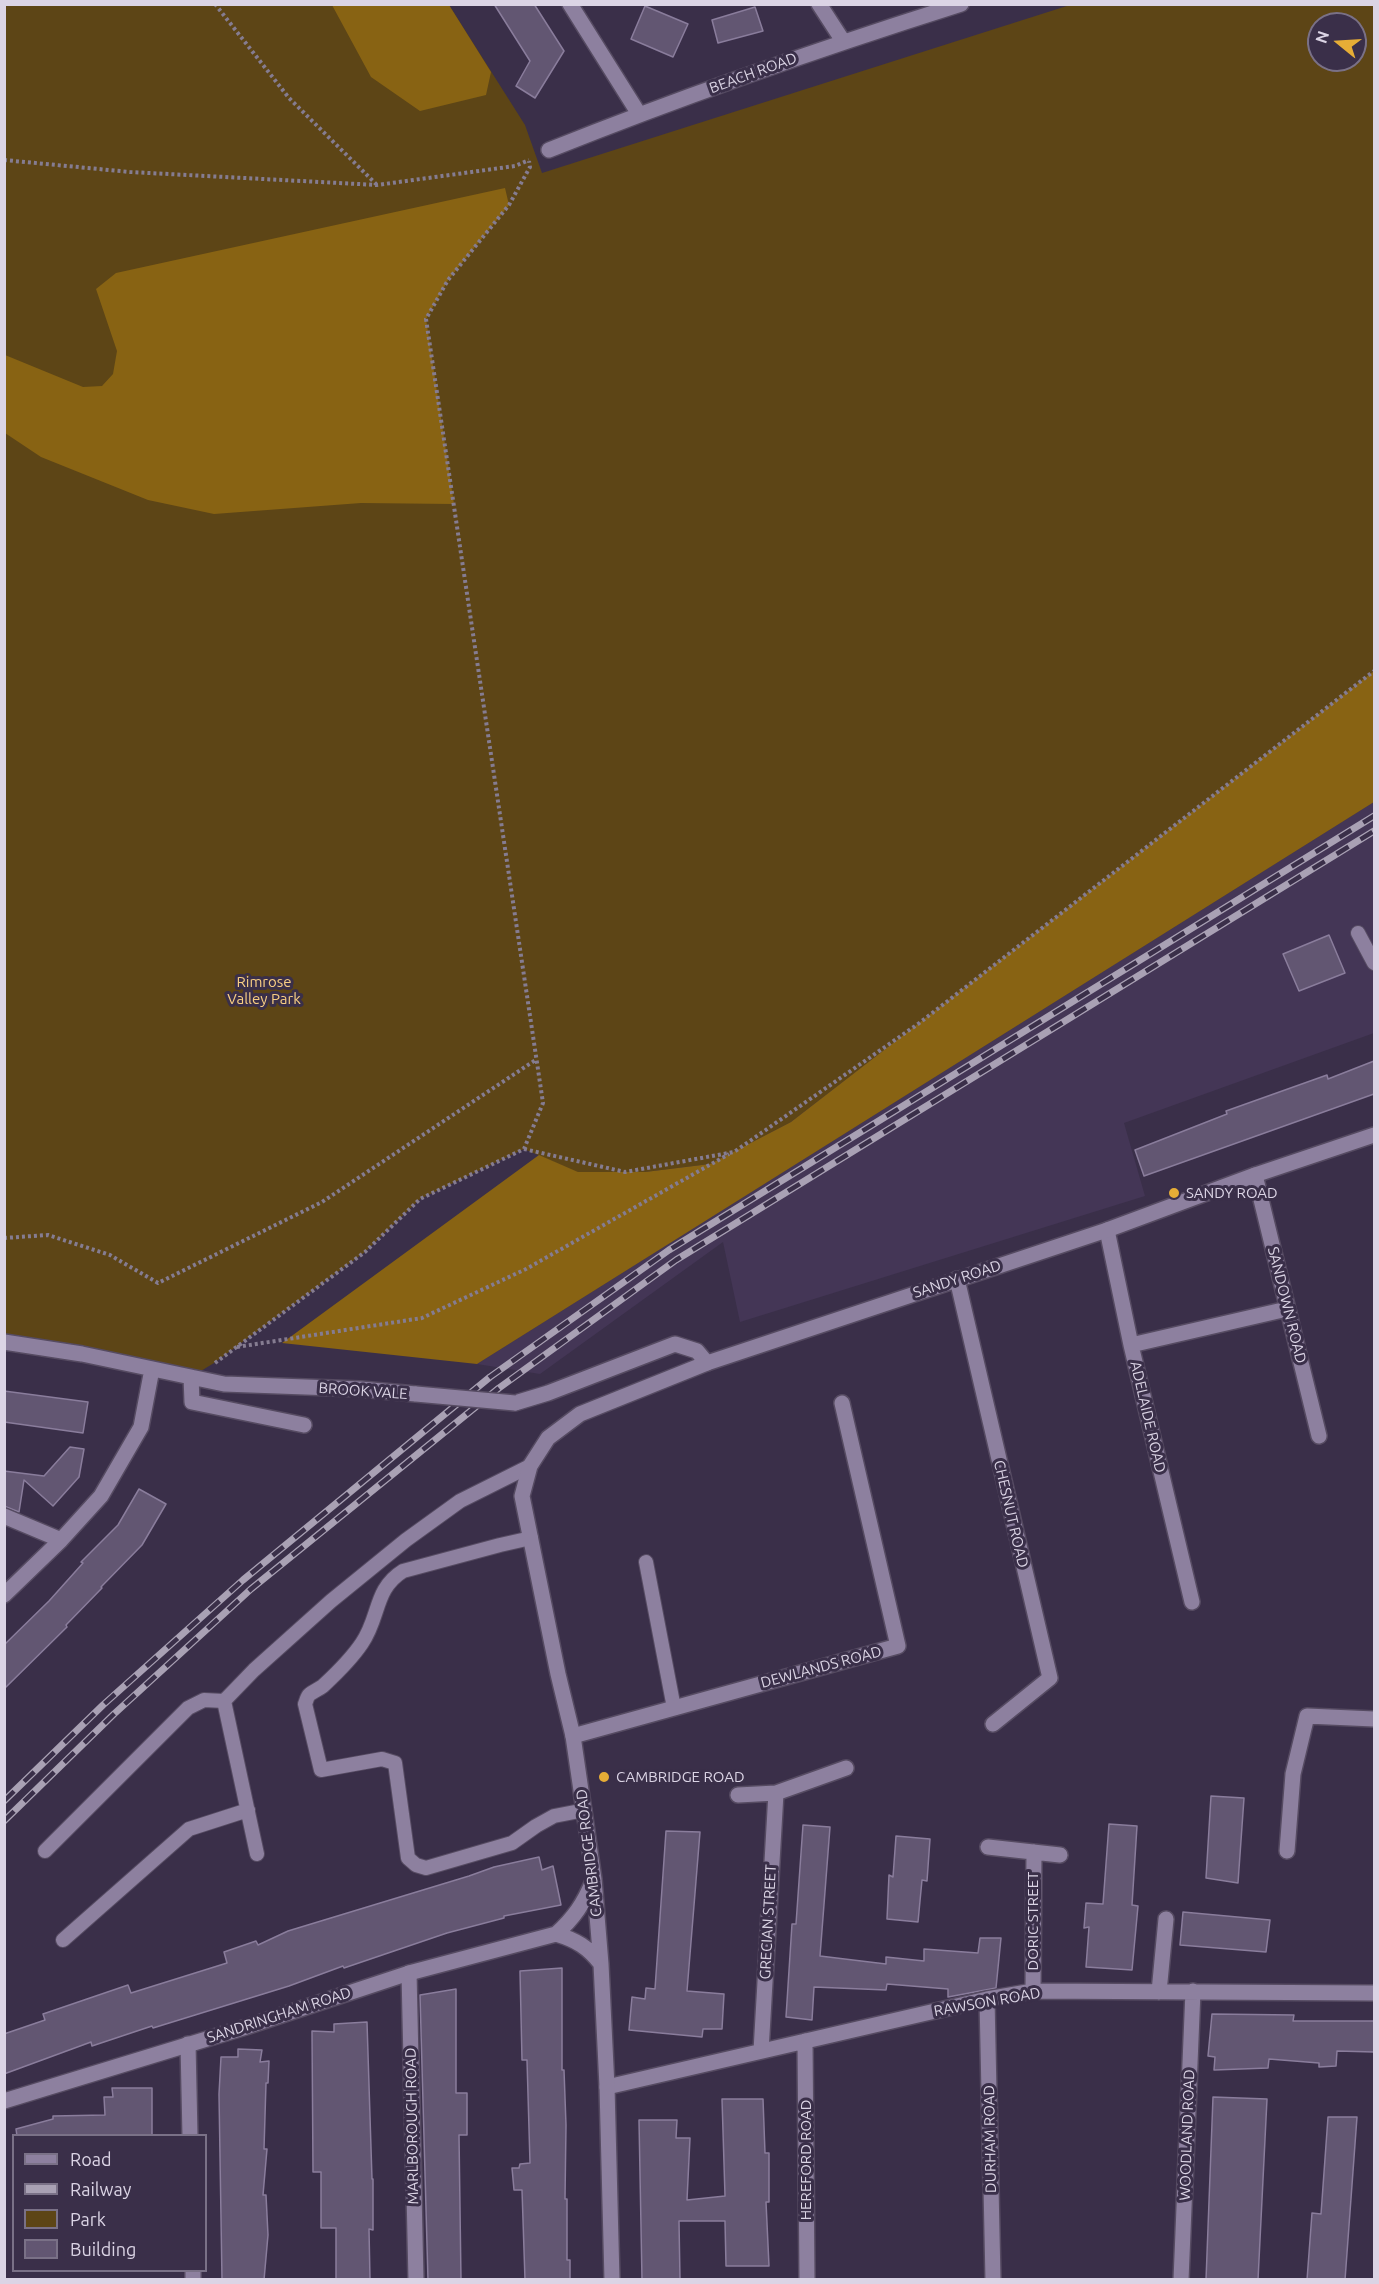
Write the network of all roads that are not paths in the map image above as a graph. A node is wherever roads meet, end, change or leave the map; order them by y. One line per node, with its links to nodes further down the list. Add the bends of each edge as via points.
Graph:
1 (570, 4): 5 (street)
2 (819, 4): 4 (street)
3 (961, 4): 4 (street, BEACH ROAD)
4 (843, 41): 5 (street, BEACH ROAD)
5 (639, 114): 6 (street, BEACH ROAD)
6 (549, 150)
7 (1358, 933): 8 (lane)
8 (1374, 963)
9 (1374, 1135): 10 (street, SANDY ROAD)
10 (1255, 1175): 11 (street, SANDY ROAD); 13 (street, SANDOWN ROAD)
11 (1107, 1230): 12 (street, SANDY ROAD); 15 (street, ADELAIDE ROAD)
12 (957, 1279): 16 (street, SANDY ROAD); 33 (street, CHESNUT ROAD, via 1050,1678)
13 (1287, 1309): 15 (street); 21 (street, SANDOWN ROAD)
14 (4, 1342): 17 (street, BROOK VALE)
15 (1131, 1345): 29 (street, ADELAIDE ROAD)
16 (707, 1363): 18 (street, BROOK VALE, bridge, via 697,1351 675,1344 515,1403 360,1389 224,1384); 22 (street, SANDY ROAD, via 580,1414)
17 (152, 1369): 18 (street, BROOK VALE); 26 (street, via 141,1427 100,1496)
18 (191, 1377): 20 (street, via 192,1402)
19 (842, 1403): 31 (street, DEWLANDS ROAD, via 898,1646)
20 (304, 1425)
21 (1319, 1436)
22 (548, 1438): 23 (street, CAMBRIDGE ROAD)
23 (530, 1466): 25 (street, CAMBRIDGE ROAD, via 522,1496); 30 (lane, via 460,1501 406,1540 331,1601)
24 (4, 1516): 26 (street)
25 (531, 1538): 34 (street, CAMBRIDGE ROAD); 39 (lane, via 403,1571 391,1578 363,1642 339,1671 308,1696 305,1704 321,1770 382,1759 395,1763 408,1858 416,1865 426,1868 512,1843 554,1816)
26 (61, 1540): 28 (street)
27 (646, 1562): 31 (lane)
28 (4, 1594)
29 (1192, 1602)
30 (224, 1701): 38 (lane); 41 (lane, via 204,1700 188,1708)
31 (674, 1708): 34 (street, DEWLANDS ROAD)
32 (1374, 1719): 42 (street, via 1307,1716 1293,1774)
33 (993, 1724)
34 (573, 1736): 39 (street, CAMBRIDGE ROAD)
35 (846, 1768): 36 (street)
36 (776, 1793): 37 (street); 59 (street, GRECIAN STREET)
37 (738, 1796)
38 (248, 1810): 44 (lane); 49 (lane, via 189,1828)
39 (585, 1810): 46 (street, CAMBRIDGE ROAD)
40 (988, 1847): 43 (street, DORIC STREET)
41 (45, 1851)
42 (1287, 1851)
43 (1034, 1852): 45 (street, DORIC STREET); 52 (street, DORIC STREET)
44 (258, 1854)
45 (1060, 1855)
46 (594, 1879): 48 (street, via 584,1903); 50 (street, CAMBRIDGE ROAD)
47 (1166, 1919): 54 (street)
48 (556, 1934): 50 (street, via 585,1946); 51 (street, SANDRINGHAM ROAD)
49 (63, 1940)
50 (601, 1964): 60 (street, CAMBRIDGE ROAD)
51 (409, 1973): 58 (street, SANDRINGHAM ROAD); 63 (street, MARLBOROUGH ROAD)
52 (1033, 1991): 54 (street, RAWSON ROAD); 56 (street, RAWSON ROAD)
53 (1193, 1991): 54 (street, RAWSON ROAD); 55 (street, RAWSON ROAD); 67 (street, WOODLAND ROAD)
54 (1159, 1992)
55 (1374, 1993)
56 (987, 1999): 57 (street, RAWSON ROAD); 66 (street, DURHAM ROAD)
57 (805, 2041): 59 (street, RAWSON ROAD); 65 (street, HEREFORD ROAD)
58 (188, 2044): 61 (street, SANDRINGHAM ROAD); 62 (street)
59 (761, 2051): 60 (street, RAWSON ROAD)
60 (607, 2087): 64 (street, CAMBRIDGE ROAD)
61 (4, 2102)
62 (190, 2134)
63 (416, 2280)
64 (612, 2280)
65 (807, 2280)
66 (993, 2280)
67 (1181, 2280)

